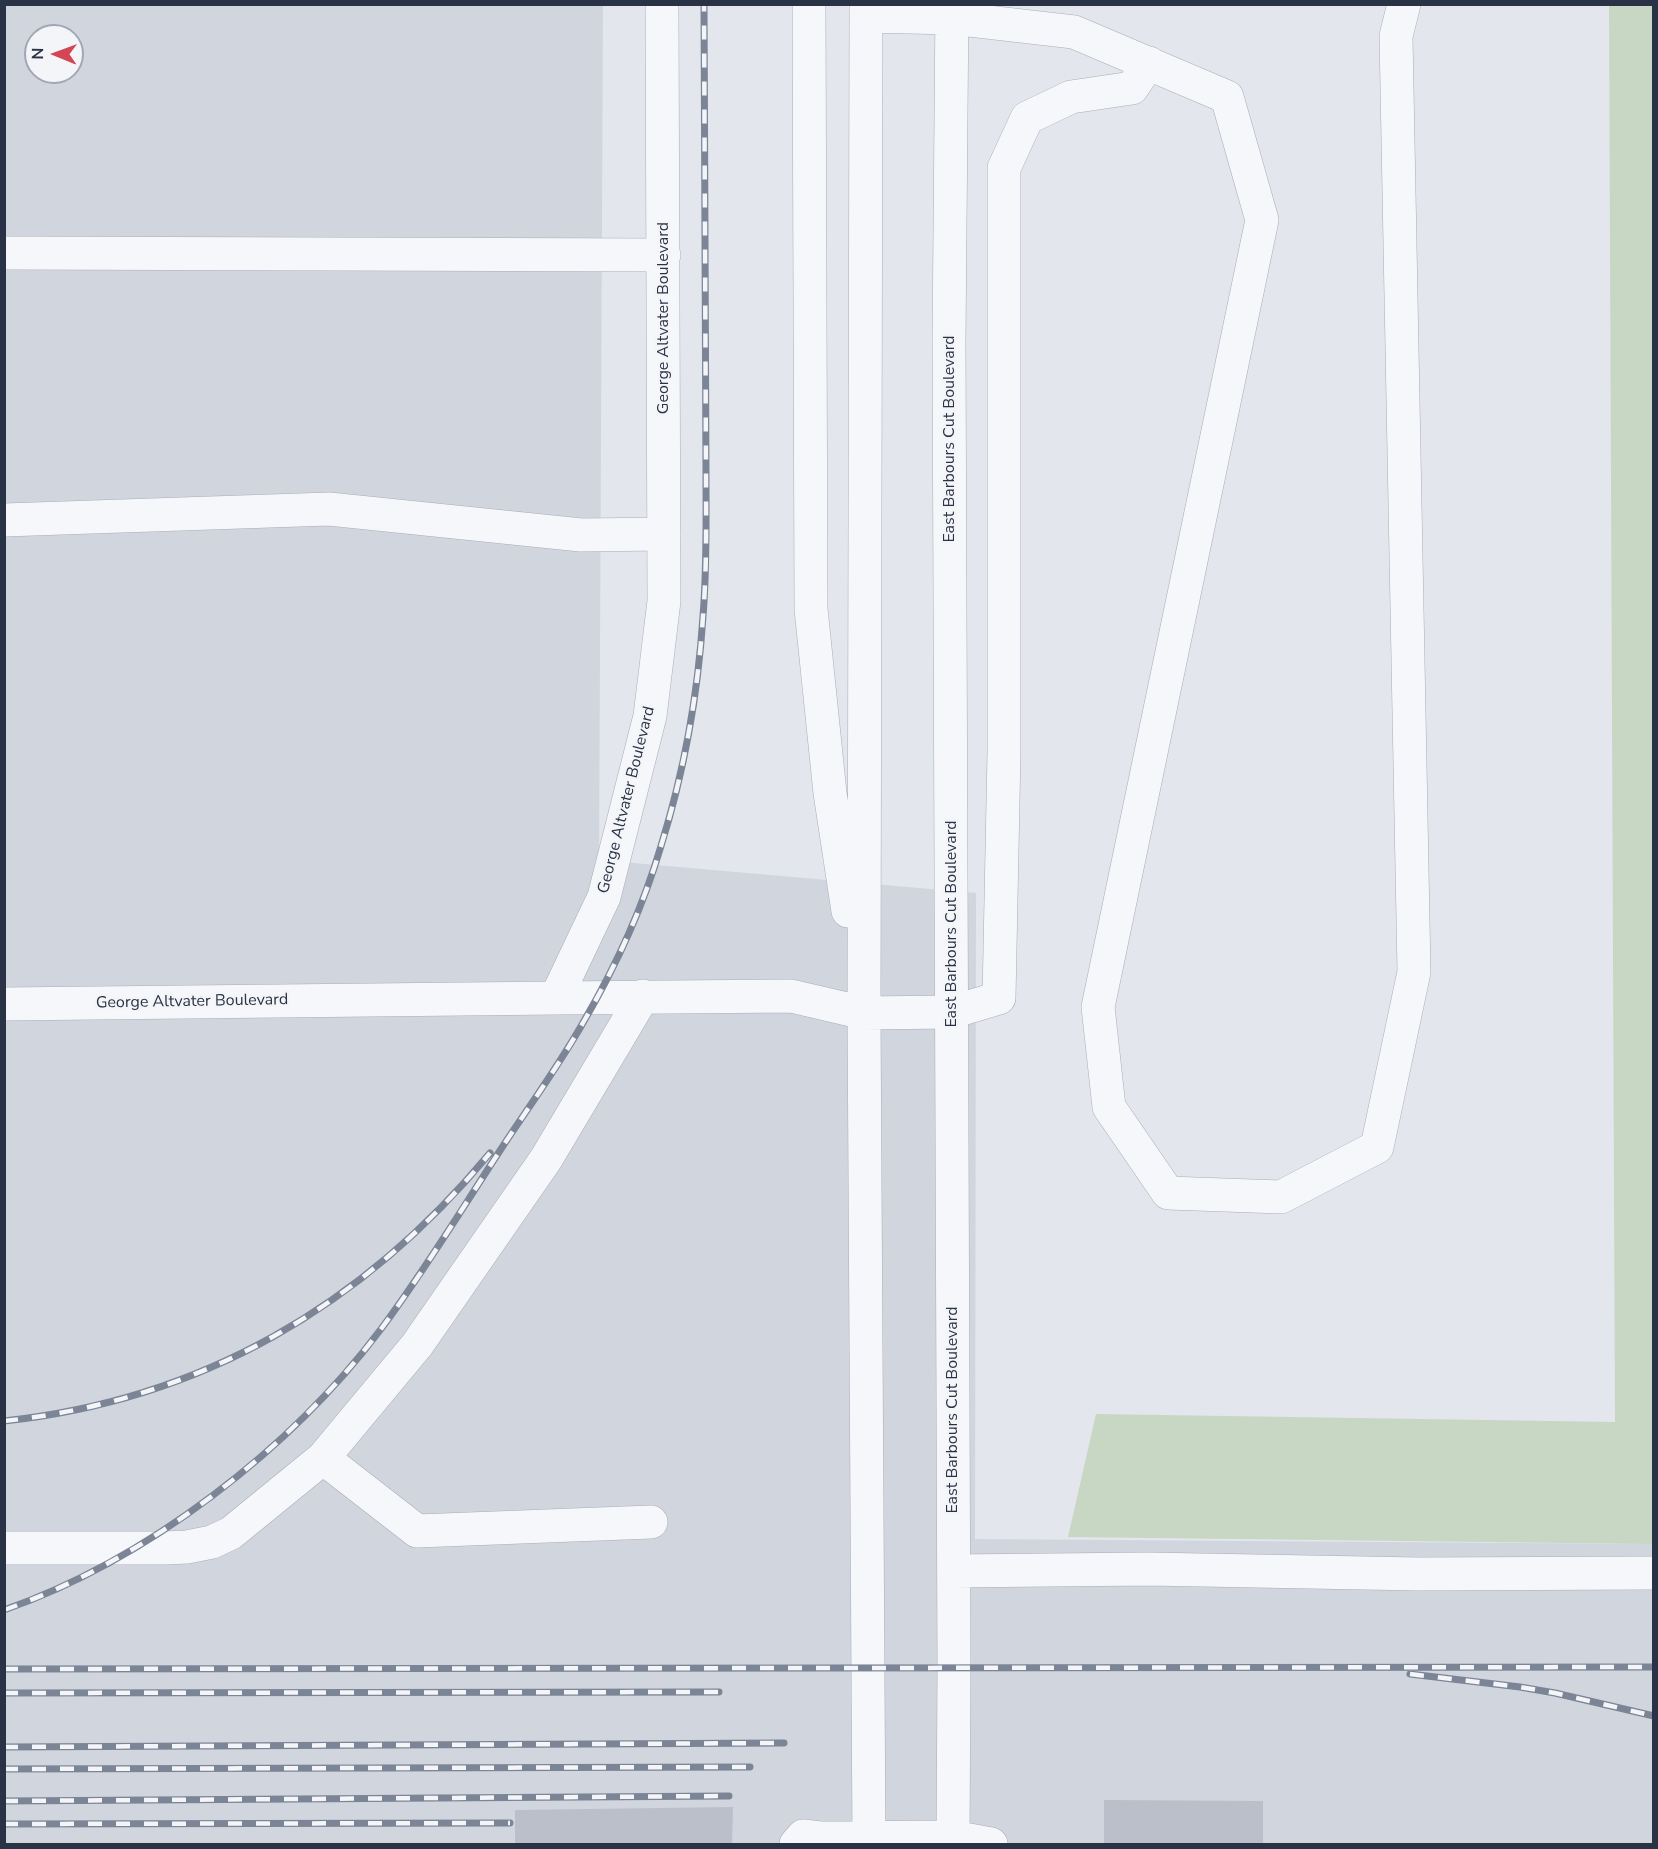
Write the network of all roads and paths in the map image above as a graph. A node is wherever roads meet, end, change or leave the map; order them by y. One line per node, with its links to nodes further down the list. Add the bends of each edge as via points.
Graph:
1 (662, 4): 10 (street, George Altvater Boulevard)
2 (809, 4): 17 (street, via 811,609 830,793)
3 (1378, 4): 7 (street)
4 (1404, 4): 7 (street)
5 (866, 10): 6 (street); 17 (street)
6 (952, 11): 8 (street, via 1074,32); 16 (street, East Barbours Cut Boulevard)
7 (1396, 36): 8 (street, via 1414,972 1377,1147 1281,1197 1168,1193 1109,1107 1098,1007 1262,220 1227,97)
8 (1149, 63): 16 (street, via 1132,88 1071,97 1027,118 1004,168 1004,752 999,998)
9 (4, 253): 10 (street)
10 (664, 255): 12 (street, George Altvater Boulevard)
11 (4, 520): 12 (street, via 329,509 581,536)
12 (664, 534): 14 (street, George Altvater Boulevard, via 664,601 650,716 604,897)
13 (643, 996): 14 (street); 17 (street, via 791,996); 18 (street, via 546,1159 417,1345)
14 (556, 998): 15 (street, George Altvater Boulevard)
15 (4, 1004)
16 (952, 1012): 17 (street); 21 (street, East Barbours Cut Boulevard)
17 (864, 1013): 23 (street)
18 (323, 1458): 19 (street, via 417,1531); 20 (street, via 231,1533 212,1542 165,1548)
19 (651, 1521)
20 (4, 1548)
21 (954, 1571): 22 (street); 24 (street, East Barbours Cut Boulevard)
22 (1653, 1573)
23 (869, 1841): 24 (street); 25 (street, via 803,1836)
24 (953, 1841): 26 (street)
25 (796, 1845)
26 (991, 1845)

